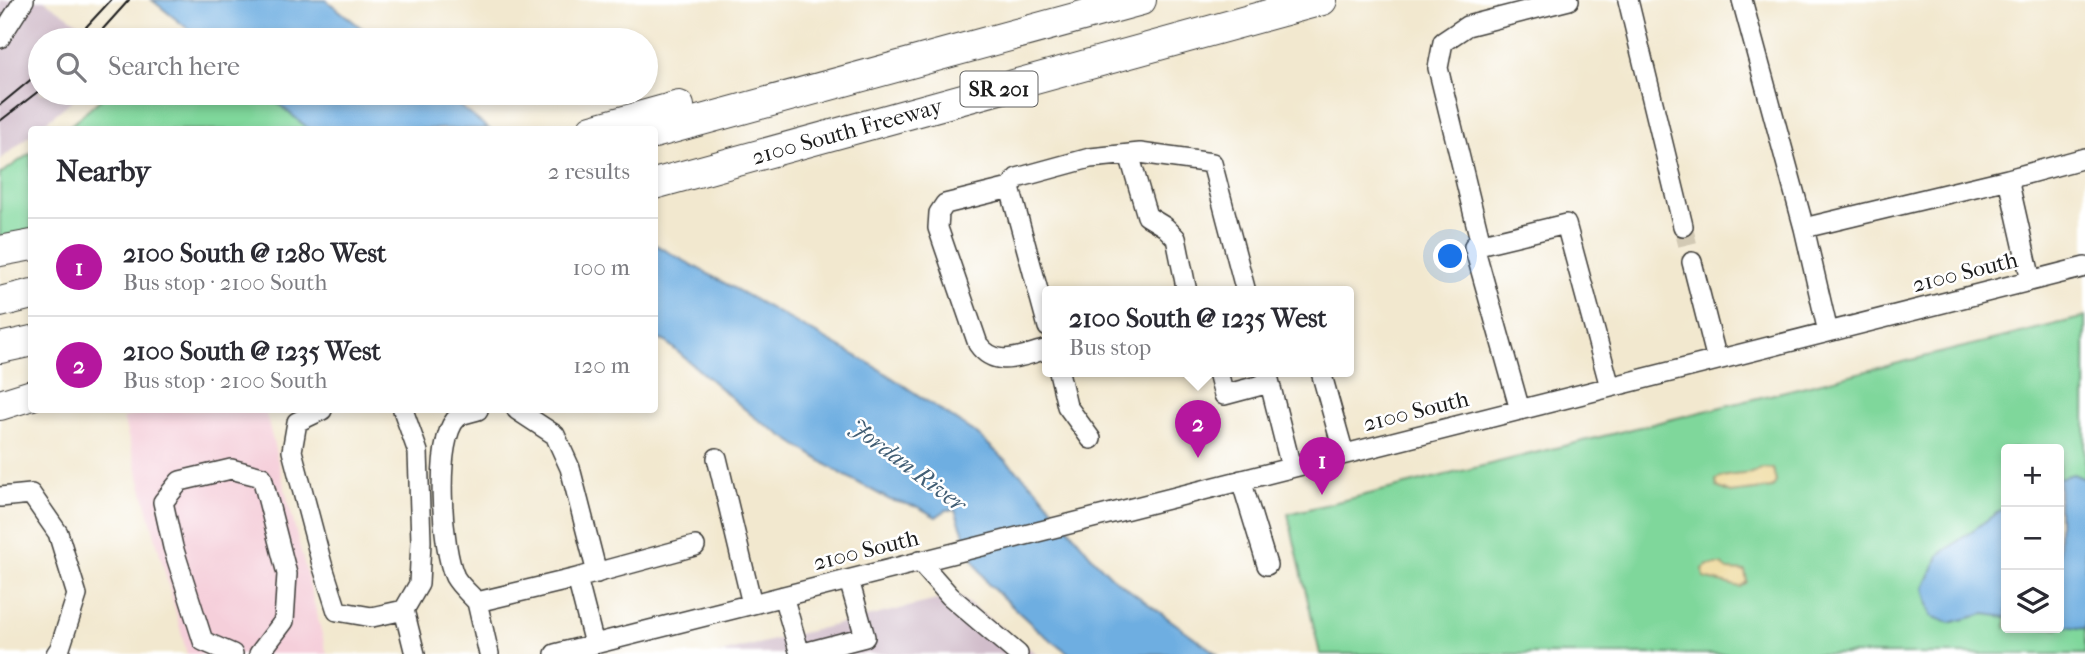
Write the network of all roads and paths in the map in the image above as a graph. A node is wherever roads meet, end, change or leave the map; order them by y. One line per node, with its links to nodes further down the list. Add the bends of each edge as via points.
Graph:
1 (24, 0): 7 (street)
2 (1141, 0): 8 (highway, SR 201)
3 (1322, 0): 14 (highway, 2100 South Freeway / SR 201)
4 (1569, 0): 18 (street, via 1467,26 1443,42 1438,68)
5 (1628, 0): 16 (street)
6 (1742, 0): 17 (street)
7 (0, 38)
8 (892, 69): 9 (highway, via 832,65); 10 (highway, SR 201)
9 (607, 126)
10 (658, 132)
11 (1129, 154): 15 (street, via 1090,158 1017,178); 24 (street, via 1147,216 1176,238); 25 (street, via 1212,163)
12 (2085, 158): 13 (street)
13 (2008, 179): 17 (street); 23 (street)
14 (662, 185)
15 (1010, 188): 28 (street); 32 (street, via 945,204 938,228 978,344 986,355 1000,360)
16 (1683, 226)
17 (1804, 228): 29 (street)
18 (1481, 244): 38 (street, via 1566,223); 41 (street, via 1474,246)
19 (28, 246): 20 (highway)
20 (0, 251)
21 (1692, 262): 33 (street)
22 (2085, 267): 23 (street, 2100 South)
23 (2031, 281): 29 (street, 2100 South)
24 (1186, 286)
25 (1244, 286)
26 (28, 295): 27 (highway)
27 (0, 302)
28 (1042, 305)
29 (1828, 332): 33 (street, 2100 South)
30 (28, 342): 31 (highway)
31 (0, 348)
32 (1042, 350)
33 (1717, 360): 38 (street, 2100 South)
34 (1060, 377): 46 (street, via 1068,407)
35 (1219, 377): 37 (street, via 1224,395)
36 (1322, 377): 47 (street)
37 (1268, 378): 49 (street)
38 (1610, 387): 41 (street, 2100 South)
39 (28, 396): 40 (highway)
40 (0, 405)
41 (1520, 410): 47 (street, 2100 South)
42 (316, 413): 61 (street, via 297,422 292,451 337,611 372,617)
43 (404, 413): 61 (street, via 418,452 421,541 419,584)
44 (469, 413): 59 (street, via 458,417 449,433 442,464 443,512 448,557 456,579)
45 (522, 413): 55 (street, via 555,435 570,468)
46 (1091, 439)
47 (1343, 454): 49 (street, 2100 South)
48 (717, 458): 60 (street)
49 (1291, 467): 50 (street, 2100 South)
50 (1241, 480): 53 (street, 2100 South); 54 (street)
51 (0, 497): 63 (street, via 32,494 58,533 77,595)
52 (695, 546): 55 (street)
53 (919, 561): 57 (street, 2100 South); 70 (street, via 950,596)
54 (1267, 565)
55 (597, 573): 56 (street)
56 (577, 578): 59 (street); 62 (street)
57 (849, 580): 58 (street, 2100 South); 69 (street, via 865,637)
58 (783, 596): 60 (street, 2100 South); 69 (street)
59 (477, 601): 67 (street)
60 (752, 604): 62 (street, 2100 South)
61 (404, 610): 66 (street)
62 (594, 644): 68 (street, 2100 South)
63 (55, 654)
64 (233, 654): 65 (street, via 203,641 163,502 180,481 231,468 262,477 287,574 284,621)
65 (259, 654)
66 (415, 654)
67 (489, 654)
68 (555, 654)
69 (800, 654)
70 (1018, 654)

